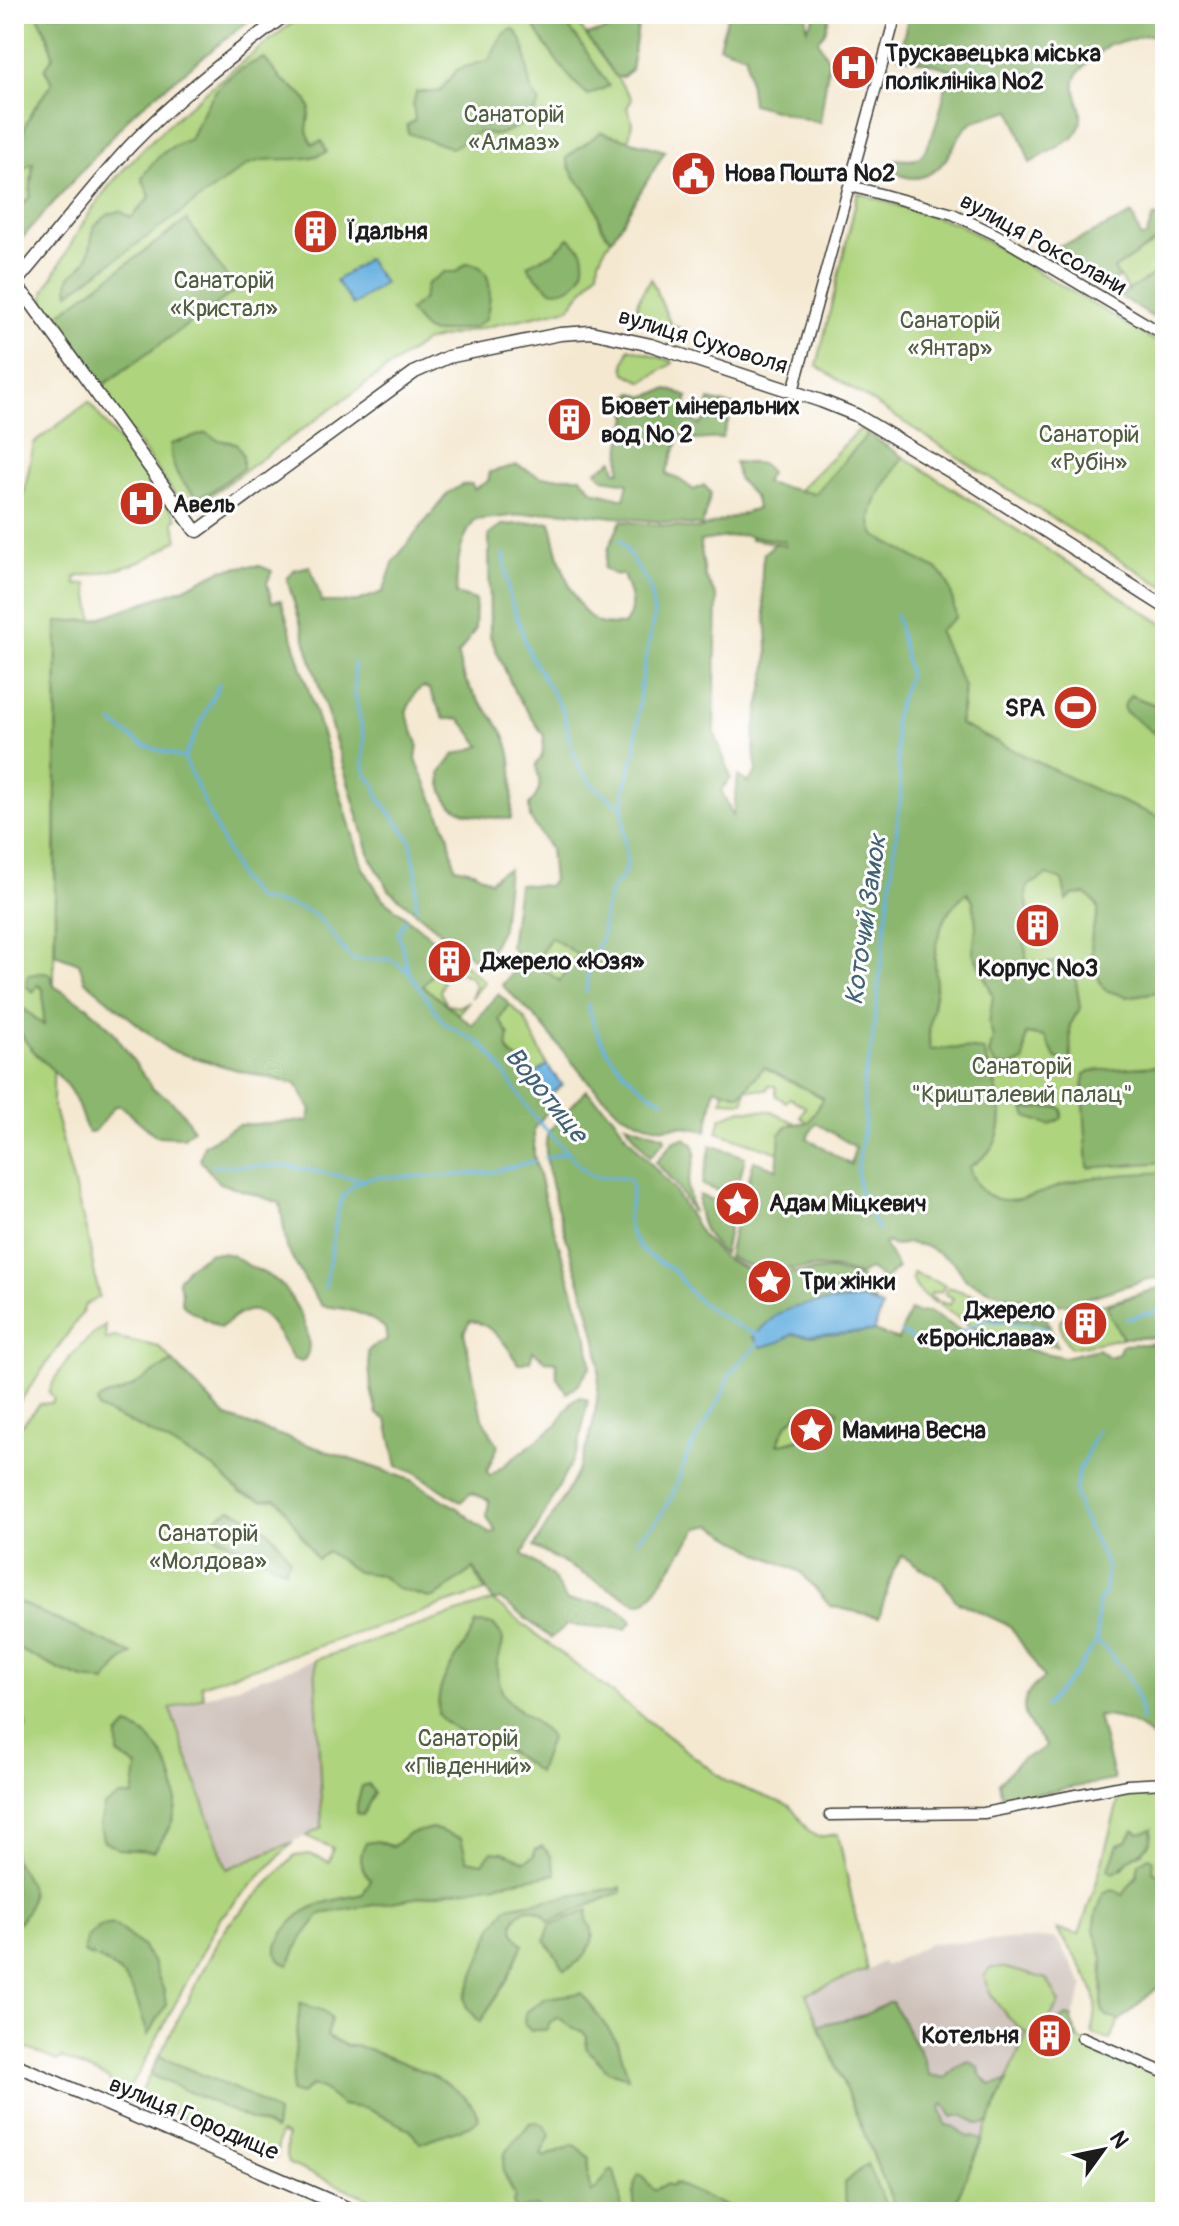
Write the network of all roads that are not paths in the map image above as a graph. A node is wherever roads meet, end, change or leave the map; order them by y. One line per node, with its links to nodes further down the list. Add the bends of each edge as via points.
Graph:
1 (286, 14): 4 (street, via 187,92 135,141)
2 (896, 14): 3 (street)
3 (851, 186): 5 (street, вулиця Роксолани, via 953,214); 6 (street)
4 (14, 284): 6 (street, вулиця Суховоля, via 198,531 415,372 478,349 560,334 603,334)
5 (1165, 335)
6 (793, 391): 7 (street, вулиця Суховоля, via 872,424)
7 (1165, 607)
8 (1165, 1783): 9 (street, via 1127,1785 984,1813)
9 (830, 1815)
10 (1082, 2037): 12 (street)
11 (14, 2064): 13 (street, вулиця Городище)
12 (1165, 2073)
13 (356, 2212)

